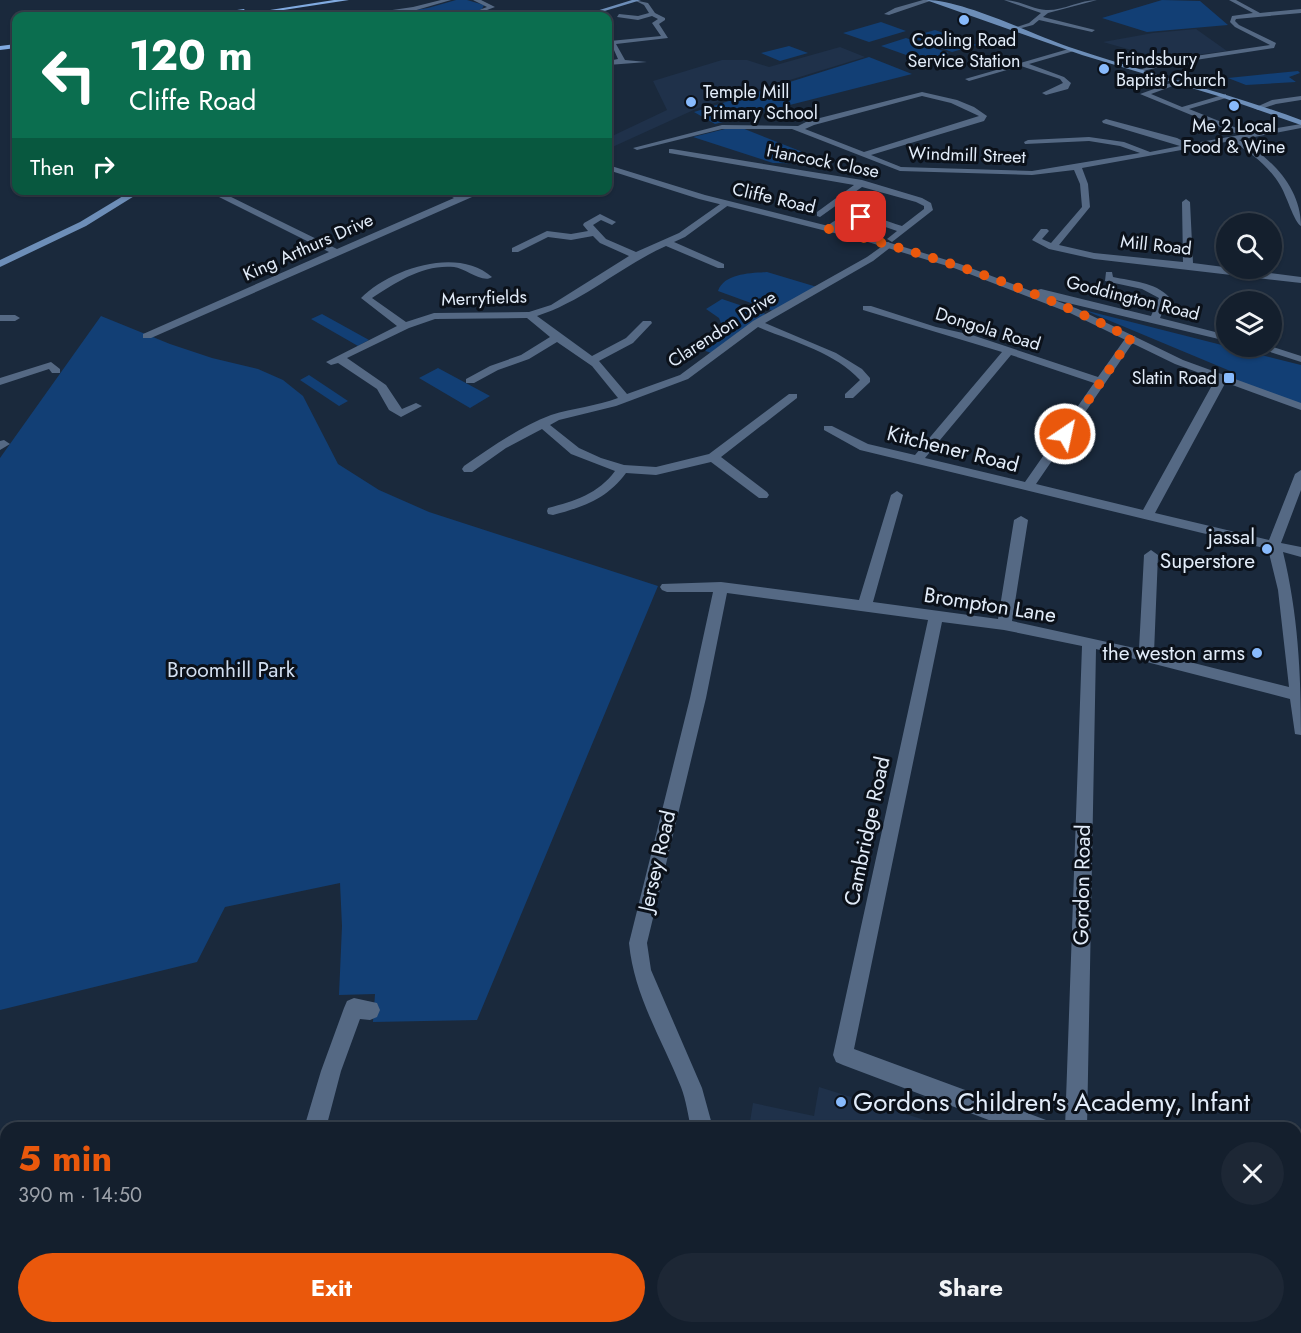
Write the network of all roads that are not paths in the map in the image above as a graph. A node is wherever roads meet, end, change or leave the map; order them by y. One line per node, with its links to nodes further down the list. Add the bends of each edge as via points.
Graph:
1 (304, 0): 13 (main road)
2 (312, 0): 14 (main road)
3 (333, 0): 15 (main road)
4 (346, 0): 16 (main road)
5 (448, 0): 17 (street)
6 (476, 0): 18 (street, via 492,7)
7 (638, 0): 19 (main road); 21 (street)
8 (929, 0): 22 (street); 26 (main road)
9 (1006, 0): 20 (street)
10 (1094, 0): 20 (street)
11 (1232, 0): 23 (street)
12 (1301, 11): 23 (street)
13 (249, 12)
14 (251, 12)
15 (256, 12)
16 (260, 12)
17 (386, 12)
18 (478, 12)
19 (597, 12)
20 (1046, 12): 25 (street)
21 (653, 14): 24 (street, via 638,18); 28 (street, via 663,19 655,23 665,38)
22 (887, 14)
23 (1258, 14): 34 (street, via 1240,15 1232,21 1274,44 1272,47 1175,61)
24 (619, 16)
25 (1037, 18): 26 (street); 27 (street)
26 (1016, 29): 29 (main road)
27 (1092, 30)
28 (612, 42): 30 (street, via 622,60)
29 (1072, 50): 33 (street); 34 (main road)
30 (618, 62): 31 (street); 32 (street)
31 (644, 62)
32 (612, 63)
33 (1021, 64): 35 (street); 37 (street, via 1067,83)
34 (1141, 71): 36 (main road)
35 (969, 79)
36 (1176, 81): 38 (main road); 41 (street, via 1144,94)
37 (1046, 93)
38 (1223, 96): 40 (main road); 41 (street)
39 (1301, 98): 40 (street)
40 (1258, 108): 43 (main road)
41 (1183, 109): 45 (street)
42 (1106, 121): 49 (street, via 1176,140)
43 (1301, 124): 45 (street, Windmill Street)
44 (801, 128): 48 (street, Windmill Street, via 722,127); 51 (street, Windmill Street); 51 (street, via 919,94 937,96 983,116)
45 (1249, 136): 46 (street, Windmill Street)
46 (1232, 139): 49 (street, Windmill Street); 65 (street, via 1266,161 1293,197)
47 (1028, 142): 52 (street, via 1082,138 1136,148)
48 (653, 144): 50 (street, Windmill Street); 55 (street, Hancock Close)
49 (1188, 147): 52 (street, Windmill Street)
50 (638, 148)
51 (866, 154): 53 (street, Windmill Street, via 900,169 913,170 1032,173)
52 (1149, 155): 53 (street, Windmill Street)
53 (1077, 167): 72 (street, via 1084,184 1086,207)
54 (612, 168): 62 (street, Cliffe Road)
55 (862, 183): 63 (street); 67 (street, Hancock Close, via 928,205 929,210)
56 (132, 195): 77 (main road, via 84,224)
57 (219, 195): 75 (street)
58 (454, 195): 60 (street)
59 (469, 195): 60 (street, King Arthurs Drive)
60 (460, 198): 75 (street, King Arthurs Drive)
61 (1186, 202): 78 (street)
62 (726, 204): 66 (street, Cliffe Road); 70 (street, Merryfields)
63 (820, 214)
64 (607, 217): 69 (street, via 587,225)
65 (1301, 223)
66 (829, 229): 67 (street, via 840,219 852,216); 71 (street, Cliffe Road)
67 (904, 230): 71 (street, Hancock Close)
68 (1044, 231): 72 (street)
69 (593, 233): 74 (street, via 571,237 547,234); 76 (street)
70 (666, 242): 76 (street, Merryfields); 79 (street)
71 (890, 242): 83 (street, Cliffe Road); 90 (street, Clarendon Drive, via 870,259)
72 (1044, 244): 73 (street); 78 (street, Mill Road, via 1094,256)
73 (1028, 245)
74 (515, 250)
75 (336, 252): 93 (street, King Arthurs Drive)
76 (636, 256): 85 (street, Merryfields, via 555,307)
77 (0, 264)
78 (1188, 265): 82 (street, Mill Road)
79 (721, 266)
80 (1109, 274): 88 (street, via 1108,279 1161,293 1163,300)
81 (487, 277): 91 (street, via 459,265 429,267 366,297)
82 (1301, 280)
83 (1031, 293): 88 (street, Goddington Road); 95 (street, Cliffe Road)
84 (867, 308): 96 (street, Dongola Road)
85 (530, 315): 91 (street, Merryfields, via 434,316); 94 (street)
86 (0, 318): 87 (street)
87 (15, 318)
88 (1154, 320): 92 (street, Goddington Road)
89 (647, 323): 99 (street, via 626,342)
90 (756, 323): 106 (street, via 861,371 866,380); 107 (street, Clarendon Drive, via 684,377)
91 (405, 326): 108 (street, Merryfields, via 335,360 382,387 393,408 401,414)
92 (1216, 335)
93 (147, 336)
94 (557, 337): 99 (street); 102 (street, via 525,357)
95 (1131, 338): 101 (street, Cliffe Road, via 1171,359); 104 (street)
96 (1009, 351): 104 (street, Dongola Road); 115 (street)
97 (1282, 353): 98 (street)
98 (1301, 359)
99 (592, 360): 107 (street)
100 (56, 371): 103 (street, via 51,365)
101 (1222, 378): 109 (street, Cliffe Road); 123 (street)
102 (470, 381)
103 (0, 382)
104 (1101, 382): 119 (street)
105 (793, 396): 114 (street)
106 (849, 396)
107 (625, 399): 110 (street, Clarendon Drive)
108 (416, 406)
109 (1301, 407)
110 (542, 424): 116 (street, Clarendon Drive); 117 (street, via 575,451)
111 (828, 429): 112 (street, Kitchener Road)
112 (844, 437): 113 (street); 115 (street, Kitchener Road, via 864,447)
113 (831, 446)
114 (713, 457): 117 (street, via 656,471); 120 (street)
115 (918, 459): 119 (street, Kitchener Road)
116 (468, 469)
117 (623, 469): 122 (street, via 607,490 594,499)
118 (1301, 474): 125 (street)
119 (1028, 487): 123 (street, Kitchener Road)
120 (763, 495)
121 (897, 495): 130 (street)
122 (553, 511)
123 (1147, 515): 125 (street, Kitchener Road)
124 (1021, 520): 132 (street)
125 (1274, 544): 126 (street, Kitchener Road); 133 (street)
126 (1301, 552)
127 (1151, 555): 135 (street)
128 (667, 587): 129 (street, Brompton Lane)
129 (721, 587): 130 (street, Brompton Lane); 140 (street, Jersey Road, via 638,943 641,970 692,1088)
130 (864, 608): 131 (street, Brompton Lane)
131 (936, 617): 132 (street, Brompton Lane); 141 (street, Cambridge Road, via 843,1055)
132 (1004, 626): 134 (street, Brompton Lane)
133 (1295, 637): 136 (street)
134 (1089, 642): 135 (street, Brompton Lane); 142 (street, Gordon Road)
135 (1146, 657): 136 (street, Brompton Lane)
136 (1298, 695): 137 (street)
137 (1301, 729)
138 (370, 1010): 139 (street, via 354,1008)
139 (317, 1122)
140 (700, 1122)
141 (1022, 1122)
142 (1076, 1122)

